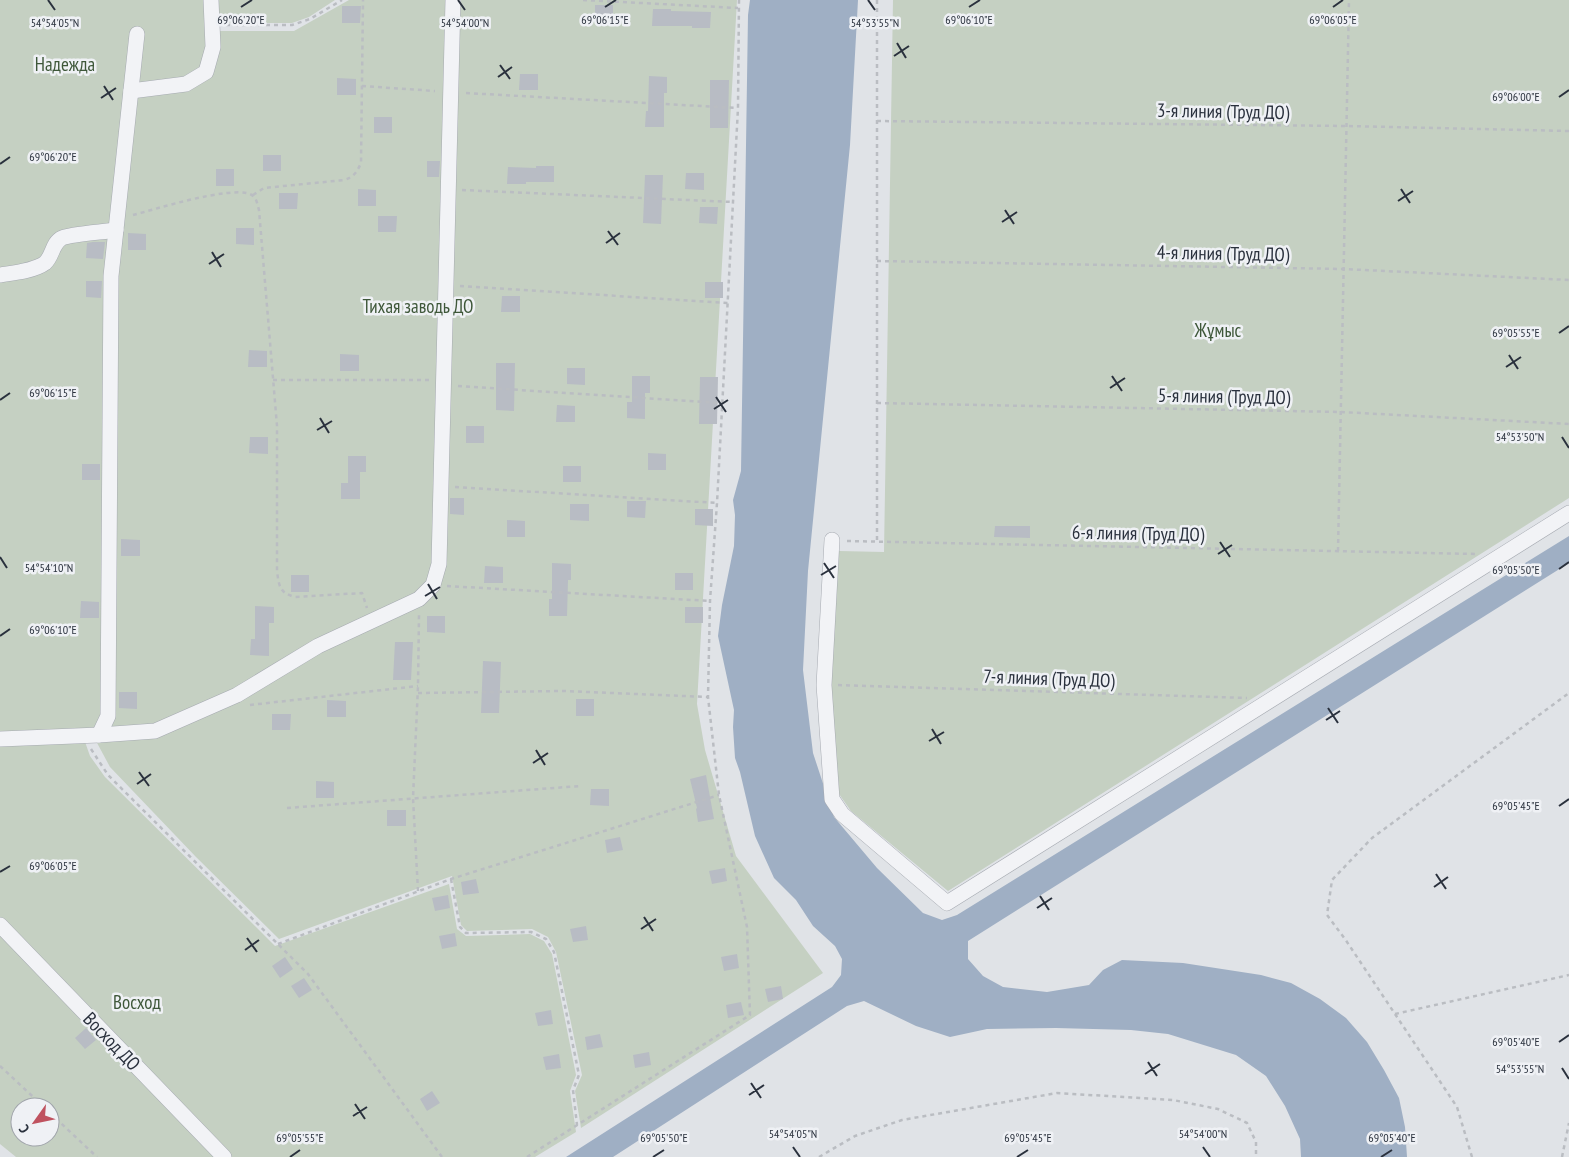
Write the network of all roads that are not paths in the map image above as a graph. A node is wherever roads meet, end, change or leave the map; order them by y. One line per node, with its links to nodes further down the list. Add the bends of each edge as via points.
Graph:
1 (210, 0): 4 (street, via 213,47 206,72 186,84)
2 (453, 0): 9 (street, via 439,564 433,585 419,599 318,646 237,696 155,731)
3 (137, 34): 4 (street)
4 (131, 91): 5 (street)
5 (116, 225): 6 (street, via 64,237 56,242 44,263 30,270); 9 (street, via 110,276 108,716)
6 (0, 275)
7 (1569, 513): 8 (street, via 948,903 842,814 832,799 824,685)
8 (832, 540)
9 (93, 735): 10 (street)
10 (0, 739)
11 (0, 925): 12 (street, Восход ДО)
12 (224, 1157)

